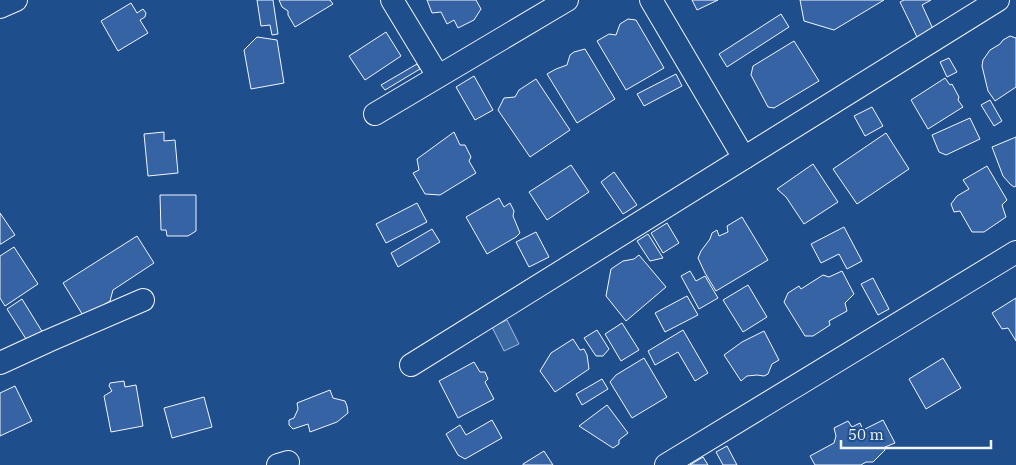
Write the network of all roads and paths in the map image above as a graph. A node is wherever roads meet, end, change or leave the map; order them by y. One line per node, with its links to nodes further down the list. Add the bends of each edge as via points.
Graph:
1 (16, 0): 6 (street)
2 (392, 0): 7 (street)
3 (567, 0): 7 (street)
4 (651, 0): 9 (street)
5 (998, 0): 9 (street)
6 (0, 7)
7 (438, 76): 8 (street)
8 (375, 114)
9 (744, 158): 13 (street)
10 (1016, 252): 14 (street)
11 (143, 300): 12 (street)
12 (0, 363)
13 (411, 365)
14 (666, 465)

